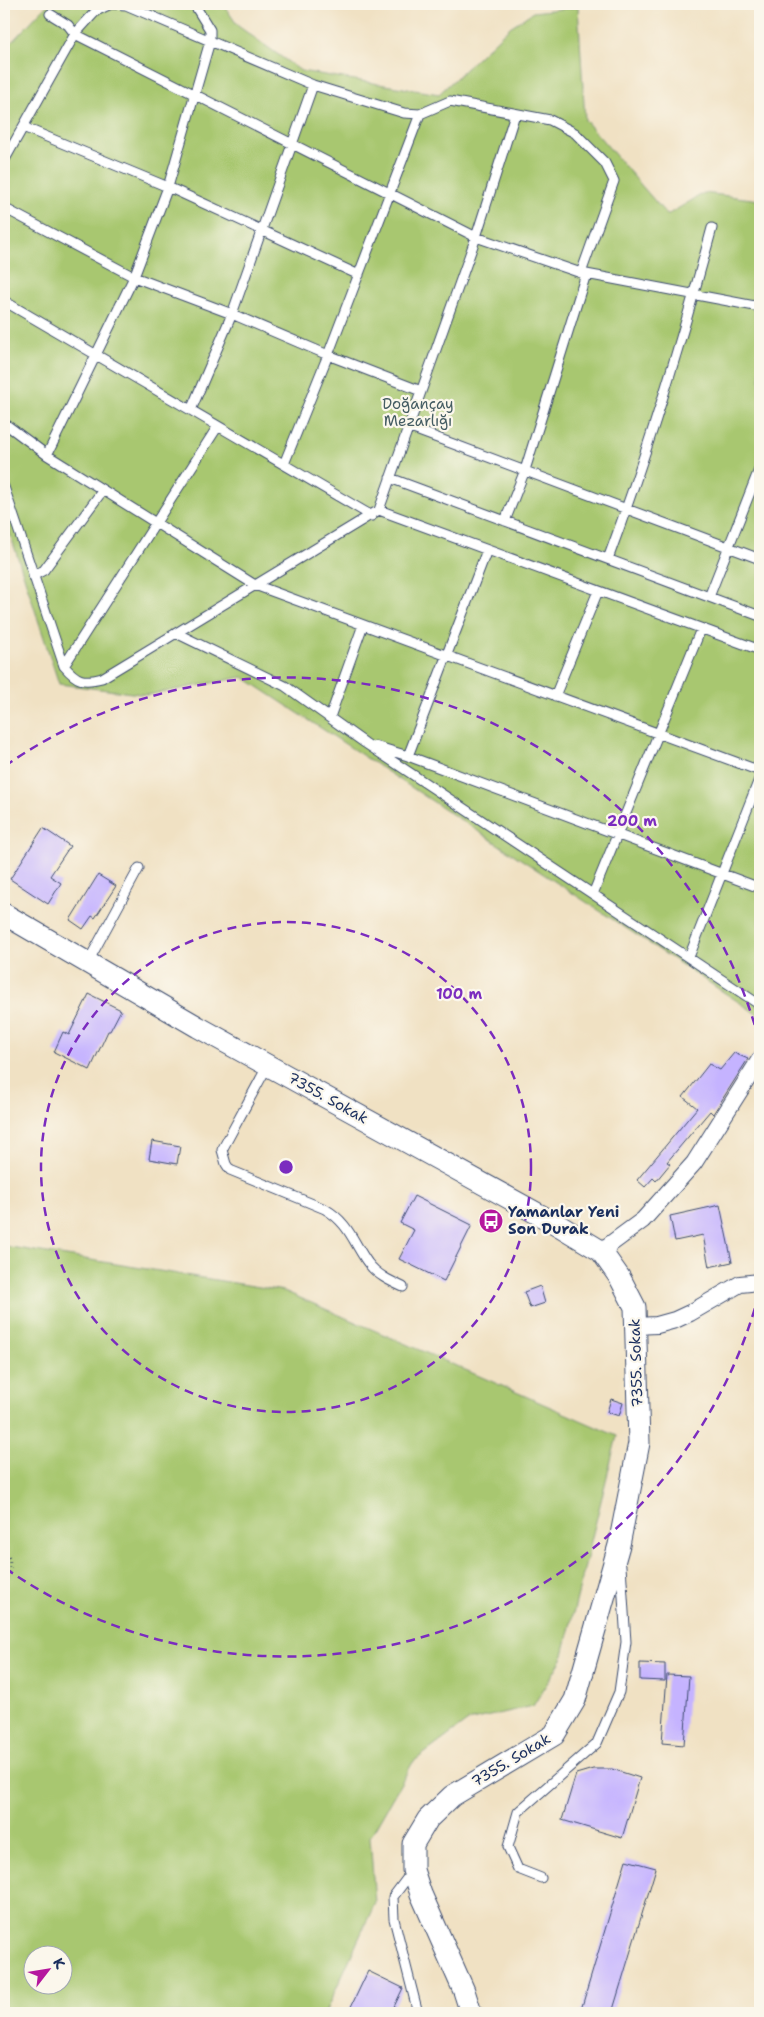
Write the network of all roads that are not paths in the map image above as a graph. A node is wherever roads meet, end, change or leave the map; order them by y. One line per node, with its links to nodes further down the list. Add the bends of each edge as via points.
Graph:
1 (194, 4): 4 (lane, via 210,30)
2 (50, 14): 3 (lane, via 68,24)
3 (75, 34): 4 (lane, via 96,11 111,4 126,5); 6 (lane); 9 (lane)
4 (210, 41): 5 (lane); 6 (lane)
5 (313, 85): 7 (lane, via 404,113); 10 (lane)
6 (195, 95): 10 (lane); 12 (lane)
7 (420, 114): 8 (lane, via 450,102); 13 (lane)
8 (516, 114): 17 (lane); 18 (lane, via 550,120 575,133 605,162 614,181)
9 (23, 127): 11 (lane); 12 (lane)
10 (293, 144): 13 (lane); 16 (lane)
11 (4, 161)
12 (168, 187): 16 (lane); 20 (lane)
13 (390, 193): 17 (lane); 19 (lane)
14 (4, 208): 20 (lane)
15 (712, 228): 21 (lane)
16 (262, 231): 19 (lane); 24 (lane)
17 (476, 237): 18 (lane); 27 (lane)
18 (584, 273): 21 (lane); 35 (lane)
19 (359, 275): 26 (lane)
20 (134, 277): 24 (lane); 25 (lane)
21 (694, 294): 23 (lane); 39 (lane)
22 (4, 301): 25 (lane)
23 (760, 307)
24 (232, 314): 26 (lane); 28 (lane)
25 (95, 354): 28 (lane); 32 (lane)
26 (328, 355): 27 (lane); 33 (lane)
27 (421, 391): 31 (lane)
28 (191, 410): 30 (lane)
29 (4, 424): 32 (lane)
30 (218, 426): 33 (lane); 42 (lane)
31 (408, 427): 35 (lane); 36 (lane)
32 (47, 455): 38 (lane)
33 (284, 464): 40 (lane)
34 (760, 467): 43 (lane)
35 (525, 470): 39 (lane); 41 (lane)
36 (390, 478): 40 (lane); 41 (lane)
37 (4, 488): 47 (lane)
38 (103, 490): 42 (lane); 47 (lane, via 44,570)
39 (626, 509): 43 (lane); 45 (lane)
40 (375, 513): 44 (lane); 48 (lane)
41 (505, 521): 45 (lane)
42 (156, 523): 48 (lane); 57 (lane)
43 (729, 547): 46 (lane); 50 (lane)
44 (487, 550): 49 (lane); 56 (lane)
45 (608, 559): 50 (lane)
46 (760, 559)
47 (33, 576): 57 (lane)
48 (255, 585): 52 (lane); 54 (lane)
49 (598, 591): 53 (lane); 58 (lane)
50 (709, 597): 51 (lane)
51 (760, 616)
52 (363, 625): 56 (lane); 59 (lane)
53 (701, 629): 55 (lane); 60 (lane)
54 (176, 633): 57 (lane, via 102,678 90,681 75,678); 59 (lane, via 285,686)
55 (760, 650)
56 (446, 656): 58 (lane); 62 (lane)
57 (64, 666)
58 (555, 696): 60 (lane)
59 (330, 718): 61 (lane)
60 (658, 734): 63 (lane); 65 (lane)
61 (365, 743): 62 (lane); 69 (lane)
62 (408, 756): 65 (lane)
63 (760, 772)
64 (760, 777): 67 (lane)
65 (617, 834): 67 (lane); 69 (lane)
66 (139, 868): 72 (lane)
67 (722, 874): 68 (lane); 71 (lane)
68 (760, 888)
69 (592, 894): 71 (lane)
70 (4, 914): 72 (street, 7355. Sokak)
71 (688, 957): 73 (lane)
72 (87, 963): 75 (street, 7355. Sokak)
73 (760, 1005)
74 (760, 1059): 76 (street, via 694,1163 643,1220)
75 (268, 1065): 76 (street, 7355. Sokak); 78 (lane, via 222,1150 226,1164 230,1170 337,1216 369,1264 382,1276)
76 (601, 1251): 79 (street, 7355. Sokak, via 620,1278 634,1307)
77 (760, 1282): 79 (street, via 740,1284 676,1320)
78 (403, 1287)
79 (635, 1326): 80 (street, 7355. Sokak, via 639,1443)
80 (619, 1545): 81 (street, 7355. Sokak, via 575,1700 554,1735 452,1796 428,1819 413,1844); 82 (lane, via 626,1642 619,1692 597,1742 518,1812 511,1830 508,1847 518,1869)
81 (413, 1870): 83 (lane, via 393,1897 400,1950); 84 (street, 7355. Sokak, via 464,1991)
82 (541, 1878)
83 (418, 2013)
84 (470, 2013)

